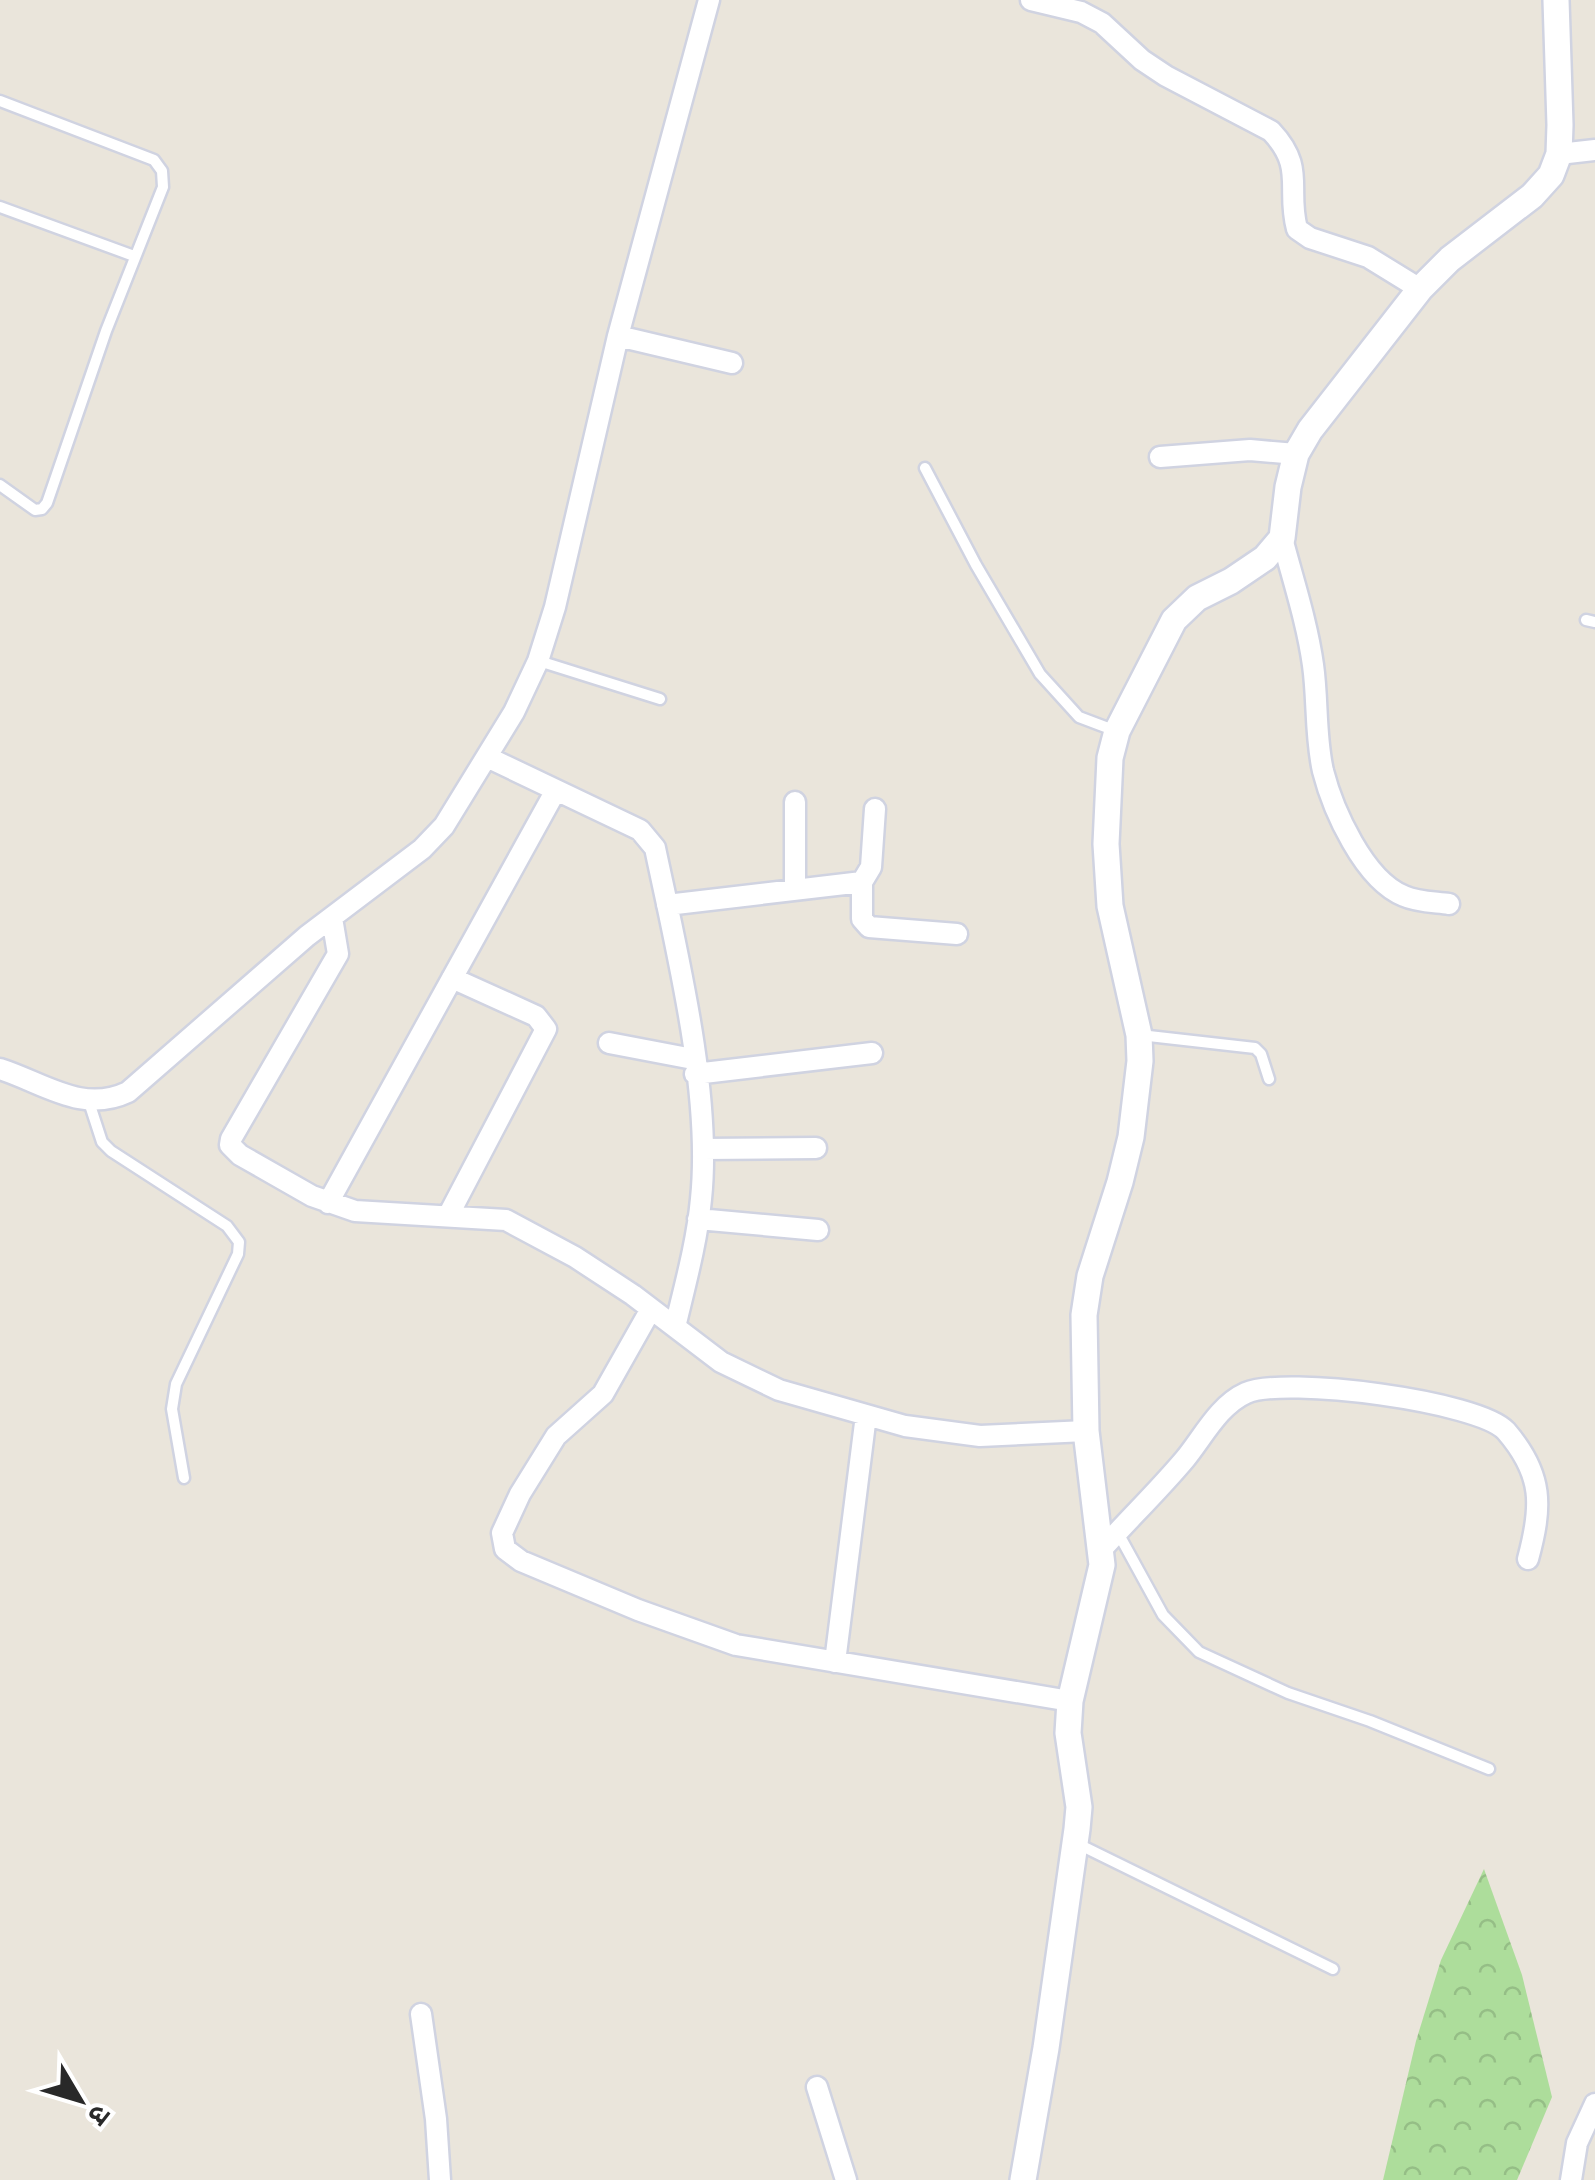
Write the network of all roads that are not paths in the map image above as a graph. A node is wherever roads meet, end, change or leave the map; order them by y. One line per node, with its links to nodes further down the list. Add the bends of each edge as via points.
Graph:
1 (709, 0): 10 (street)
2 (1031, 0): 9 (street, via 1102,23 1166,76 1272,131 1293,164 1296,229 1368,257)
3 (1556, 0): 5 (street)
4 (0, 101): 8 (lane, via 154,160 163,186)
5 (1559, 154): 6 (street); 9 (street, via 1532,196)
6 (1594, 154)
7 (0, 207): 8 (lane)
8 (134, 256): 15 (lane, via 48,503 35,510)
9 (1420, 288): 12 (street)
10 (618, 336): 11 (street); 17 (street)
11 (732, 363)
12 (1296, 454): 13 (street, via 1250,450); 16 (street)
13 (1160, 457)
14 (926, 468): 19 (lane, via 1040,674 1079,717)
15 (0, 485)
16 (1282, 538): 19 (street, via 1265,558 1197,598 1174,620); 26 (street, via 1313,664 1323,770 1334,804 1371,870 1390,888)
17 (538, 661): 18 (lane); 20 (street)
18 (660, 699)
19 (1117, 731): 31 (street, via 1106,796 1110,906)
20 (489, 758): 21 (street); 28 (street, via 422,849)
21 (556, 790): 27 (street, via 648,836); 30 (street)
22 (795, 802): 25 (street)
23 (876, 809): 24 (street, via 871,868)
24 (862, 882): 25 (street); 29 (street, via 862,919 869,927)
25 (796, 890): 27 (street)
26 (1449, 904)
27 (666, 905): 34 (street)
28 (332, 918): 37 (street, via 128,1092); 40 (street, via 338,941 333,967 230,1145)
29 (956, 934)
30 (452, 978): 40 (street); 41 (street, via 536,1016 546,1029)
31 (1139, 1035): 36 (lane, via 1245,1044 1261,1054); 47 (street, via 1138,1098 1084,1314)
32 (609, 1043): 34 (street)
33 (872, 1053): 34 (street)
34 (694, 1066): 39 (street)
35 (0, 1069): 37 (street)
36 (1268, 1080)
37 (90, 1102): 48 (lane, via 102,1142 227,1226 239,1242 172,1399)
38 (816, 1148): 39 (street)
39 (703, 1149): 42 (street)
40 (328, 1204): 41 (street)
41 (448, 1216): 44 (street, via 506,1220 528,1230)
42 (698, 1218): 43 (street); 45 (street)
43 (818, 1230)
44 (651, 1309): 45 (street); 51 (street, via 603,1394 556,1436 520,1494 502,1533 505,1550 700,1634)
45 (675, 1328): 46 (street, via 740,1374)
46 (866, 1415): 47 (street, via 980,1436); 51 (street)
47 (1086, 1431): 49 (street)
48 (184, 1478)
49 (1109, 1540): 50 (street, via 1242,1394 1316,1387 1468,1414 1505,1430 1539,1499); 52 (street); 53 (lane, via 1199,1652)
50 (1528, 1559)
51 (836, 1662): 52 (street)
52 (1070, 1700): 54 (street)
53 (1489, 1769)
54 (1075, 1842): 55 (lane); 61 (street)
55 (1333, 1968)
56 (422, 2014): 59 (street)
57 (817, 2087): 60 (street)
58 (1595, 2104): 62 (street, via 1576,2144)
59 (440, 2180)
60 (846, 2180)
61 (1023, 2180)
62 (1571, 2180)

